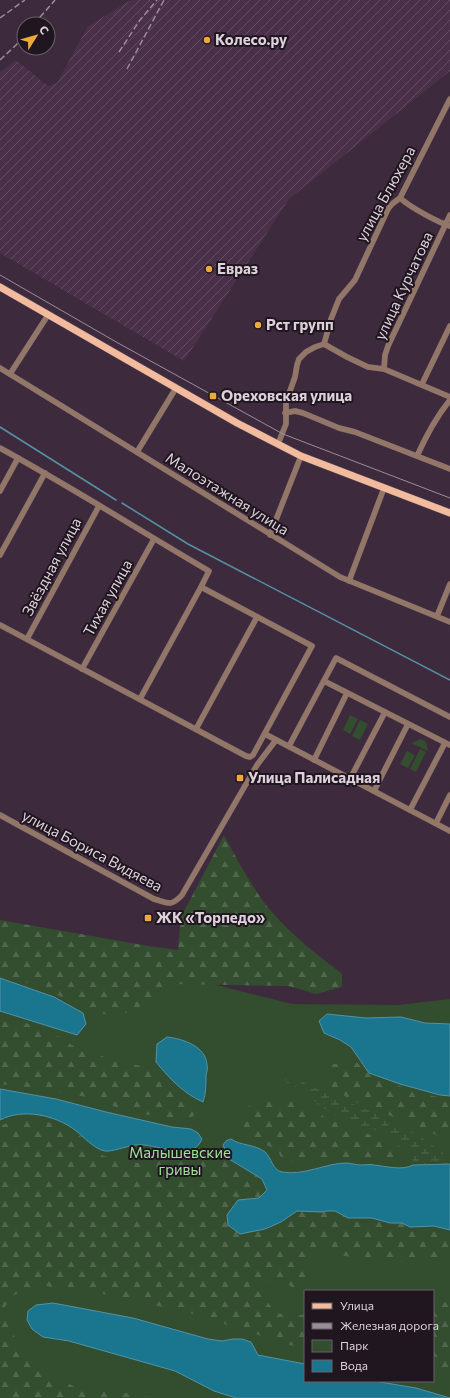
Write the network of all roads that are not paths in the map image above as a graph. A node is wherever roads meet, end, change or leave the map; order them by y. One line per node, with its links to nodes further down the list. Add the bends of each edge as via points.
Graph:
1 (450, 99): 2 (street, улица Блюхера)
2 (400, 198): 4 (street); 8 (street, улица Блюхера, via 388,209 354,280 339,299 330,319)
3 (450, 215): 4 (street, улица Курчатова)
4 (448, 225): 10 (street, улица Курчатова, via 388,346)
5 (0, 287): 6 (main road)
6 (48, 315): 11 (street); 13 (main road)
7 (450, 326): 12 (street)
8 (324, 344): 10 (street, via 368,367); 15 (street, via 306,352 299,360)
9 (0, 368): 11 (street, Малоэтажная улица)
10 (384, 369): 12 (street)
11 (10, 374): 18 (street, Малоэтажная улица)
12 (422, 384): 14 (street)
13 (176, 388): 16 (main road); 18 (street)
14 (450, 398): 20 (street)
15 (285, 413): 16 (street, via 286,424); 20 (street, via 304,413)
16 (278, 444): 19 (main road)
17 (0, 448): 21 (street)
18 (137, 452): 28 (street, Малоэтажная улица)
19 (301, 456): 24 (main road); 28 (street)
20 (417, 456): 22 (street)
21 (18, 458): 23 (street); 25 (street)
22 (450, 469)
23 (45, 473): 26 (street); 30 (street)
24 (384, 488): 27 (main road); 31 (street)
25 (0, 491)
26 (99, 506): 29 (street); 38 (street, Звёздная улица)
27 (450, 513)
28 (270, 535): 31 (street, Малоэтажная улица)
29 (154, 539): 33 (street, via 209,571); 39 (street, Тихая улица)
30 (0, 555)
31 (350, 581): 34 (street, Малоэтажная улица)
32 (450, 584): 34 (street)
33 (201, 587): 35 (street); 42 (street)
34 (437, 616): 36 (street, Малоэтажная улица)
35 (257, 617): 46 (street); 47 (street, via 312,646)
36 (450, 622)
37 (0, 625): 38 (street)
38 (27, 639): 39 (street)
39 (82, 669): 42 (street)
40 (324, 681): 41 (street); 44 (street, via 336,658); 50 (street)
41 (347, 693): 43 (street); 51 (street)
42 (140, 699): 46 (street)
43 (385, 712): 45 (street); 52 (street)
44 (450, 717)
45 (408, 724): 49 (street); 53 (street)
46 (196, 729): 47 (street, via 250,757)
47 (265, 734): 48 (street)
48 (276, 740): 50 (street); 56 (street, улица Бориса Видяева, via 258,765 182,895 170,904 154,899)
49 (447, 744): 55 (street)
50 (288, 746): 51 (street)
51 (314, 760): 52 (street)
52 (350, 779): 53 (street)
53 (374, 791): 55 (street)
54 (450, 795): 57 (street)
55 (410, 810): 57 (street)
56 (0, 815)
57 (436, 823): 58 (street)
58 (450, 831)

